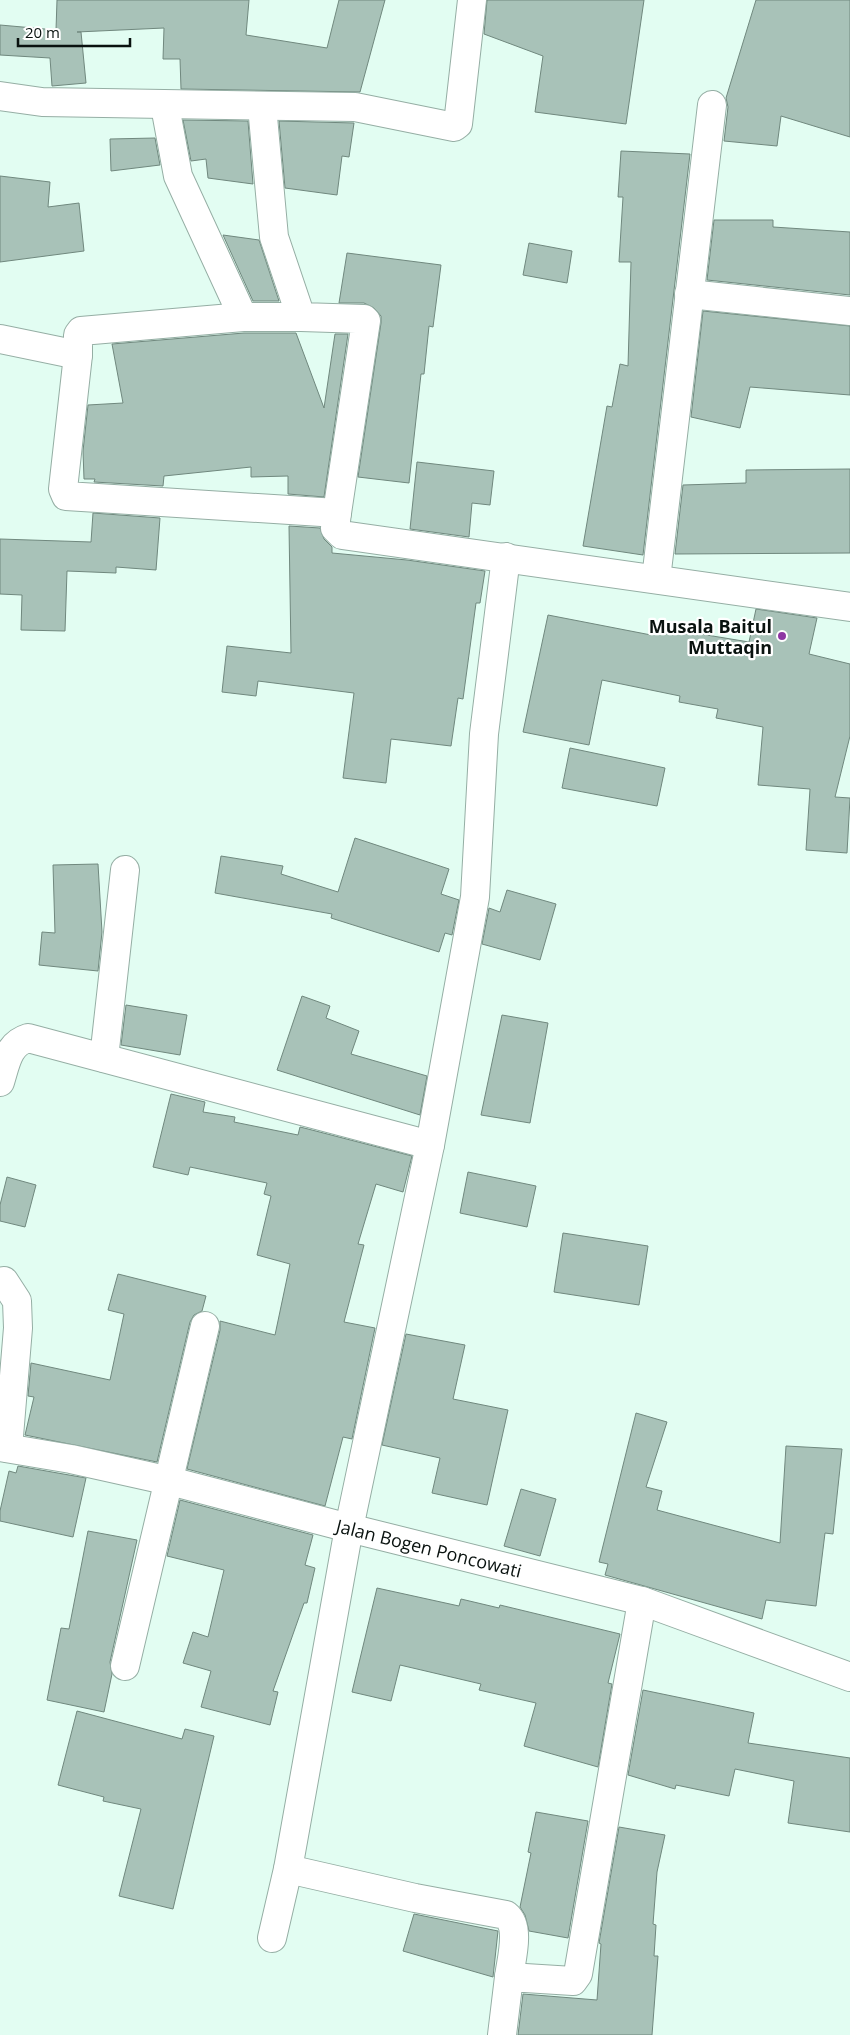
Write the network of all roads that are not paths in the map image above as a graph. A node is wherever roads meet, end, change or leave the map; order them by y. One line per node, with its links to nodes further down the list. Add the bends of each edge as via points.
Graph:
1 (472, 0): 5 (street, via 458,124 454,127 355,107)
2 (0, 96): 4 (street, via 42,102)
3 (712, 104): 6 (street)
4 (165, 106): 5 (street); 8 (street, via 178,176)
5 (262, 106): 9 (street, via 274,237)
6 (689, 294): 7 (street); 14 (street)
7 (850, 311)
8 (243, 317): 9 (street); 11 (street, via 80,331)
9 (301, 317): 12 (street, via 366,321)
10 (0, 339): 11 (street)
11 (78, 355): 12 (street, via 63,489 66,496)
12 (337, 513): 13 (street, via 335,528 342,535)
13 (506, 558): 14 (street); 19 (street, via 484,734 475,897)
14 (656, 579): 15 (street)
15 (850, 607)
16 (125, 870): 17 (street)
17 (104, 1058): 18 (street, via 28,1038 18,1041 10,1051); 19 (street)
18 (0, 1082)
19 (430, 1145): 24 (street)
20 (4, 1281): 22 (street, via 17,1301 18,1328)
21 (205, 1326): 23 (street)
22 (4, 1448): 23 (street, Jalan Bogen Poncowati)
23 (170, 1480): 24 (street, Jalan Bogen Poncowati); 26 (street)
24 (349, 1528): 25 (street, Jalan Bogen Poncowati); 28 (street)
25 (642, 1601): 27 (street, Jalan Bogen Poncowati); 30 (street, via 578,1974 573,1981)
26 (125, 1666)
27 (850, 1677)
28 (288, 1869): 29 (street); 30 (street, via 506,1915 514,1933)
29 (272, 1938)
30 (509, 1977): 31 (street)
31 (502, 2035)

